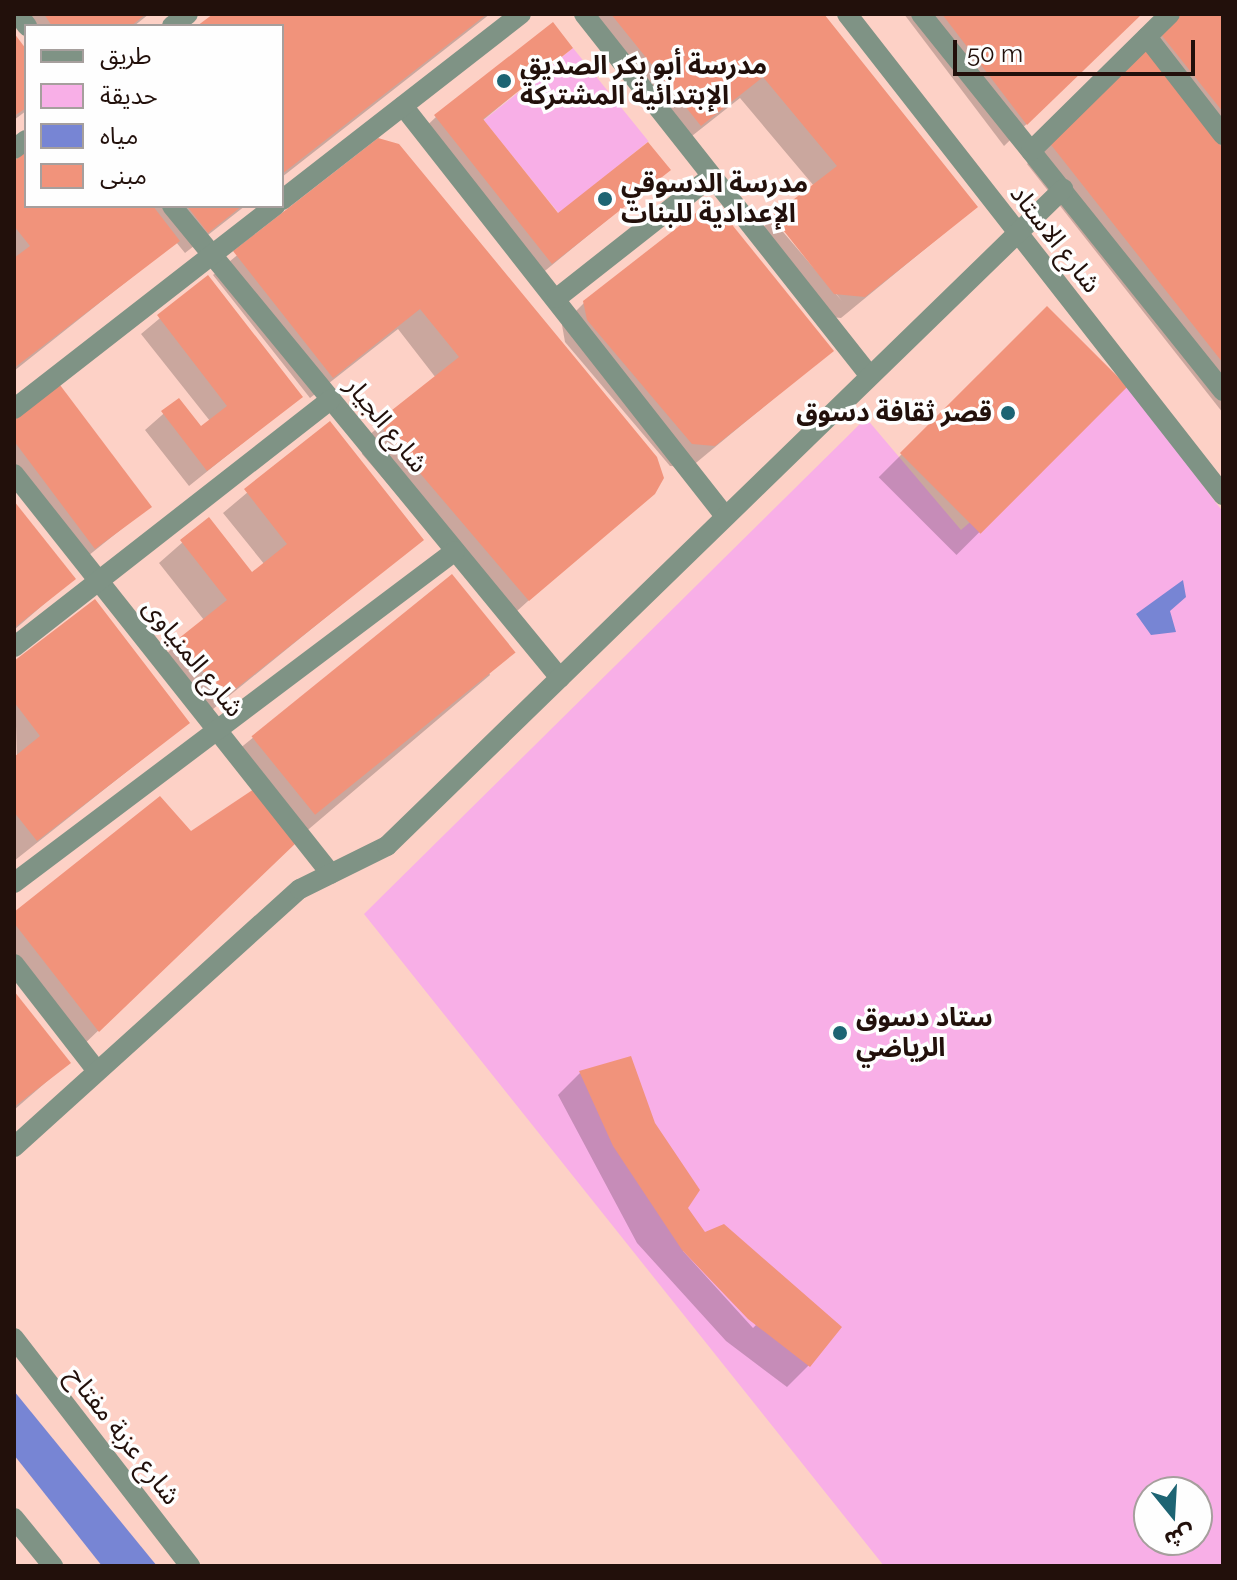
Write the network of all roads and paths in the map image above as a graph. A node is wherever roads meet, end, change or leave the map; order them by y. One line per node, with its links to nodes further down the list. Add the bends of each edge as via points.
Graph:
1 (521, 14): 7 (street)
2 (584, 14): 10 (street)
3 (847, 14): 15 (street, شارع الاستاد)
4 (921, 14): 9 (street, شارع الاستاد)
5 (1170, 14): 6 (street)
6 (1147, 37): 8 (street); 9 (street)
7 (403, 106): 12 (street); 17 (street)
8 (1223, 135)
9 (1031, 151): 11 (street, شارع الاستاد)
10 (712, 176): 17 (street); 18 (street)
11 (1063, 189): 15 (street); 19 (street, شارع الاستاد)
12 (284, 198)
13 (174, 208): 16 (street, شارع الجيار)
14 (272, 208): 16 (street)
15 (1017, 232): 18 (street); 23 (street, شارع الاستاد)
16 (212, 255): 20 (street, شارع الجيار); 21 (street)
17 (557, 298): 24 (street)
18 (870, 376): 24 (street)
19 (1223, 391)
20 (331, 399): 25 (street, شارع الجيار); 26 (street)
21 (14, 409)
22 (14, 474): 26 (street, شارع المنياوى)
23 (1223, 495)
24 (725, 516): 28 (street)
25 (455, 551): 28 (street, شارع الجيار); 29 (street)
26 (100, 582): 27 (street); 29 (street, شارع المنياوى)
27 (14, 647)
28 (560, 678): 30 (street, via 387,846)
29 (216, 728): 30 (street, شارع المنياوى); 31 (street)
30 (331, 874): 33 (street, via 285,902)
31 (14, 883)
32 (14, 964): 33 (street)
33 (97, 1071): 34 (street)
34 (14, 1147)
35 (14, 1338): 38 (street, شارع عزبة مفتاح)
36 (14, 1518): 37 (street)
37 (53, 1566)
38 (190, 1566)

